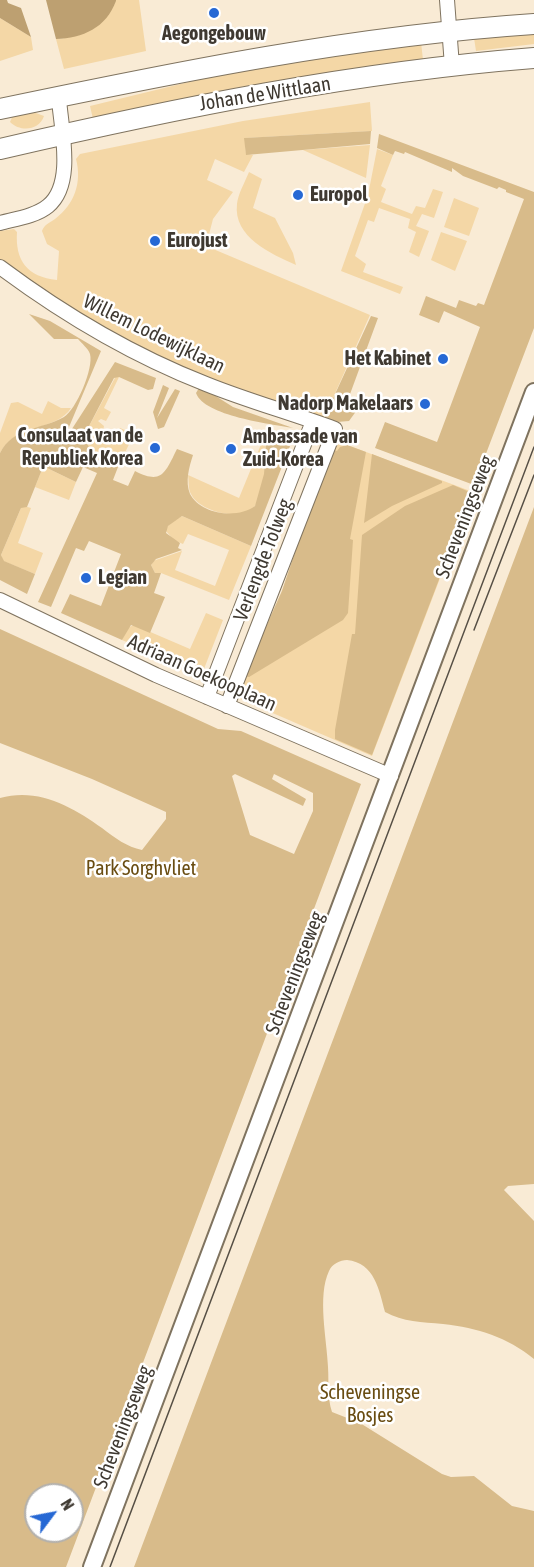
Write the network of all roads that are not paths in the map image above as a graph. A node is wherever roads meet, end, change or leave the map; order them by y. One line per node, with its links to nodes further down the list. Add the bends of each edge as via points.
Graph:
1 (447, 0): 3 (street)
2 (534, 24): 3 (main road, Johan de Wittlaan)
3 (447, 32): 5 (street); 6 (main road, Johan de Wittlaan, via 258,56)
4 (534, 58): 5 (main road, Johan de Wittlaan)
5 (452, 66): 8 (main road, Johan de Wittlaan, via 240,97)
6 (59, 99): 7 (main road, Johan de Wittlaan); 8 (street)
7 (0, 109)
8 (61, 134): 9 (main road, Johan de Wittlaan); 10 (street, via 65,164 63,186 57,197 47,207)
9 (0, 149)
10 (0, 224)
11 (0, 267): 13 (street, Willem Lodewijklaan, via 70,314 160,364 239,397)
12 (534, 392): 18 (street, Scheveningseweg)
13 (313, 421): 14 (street, Willem Lodewijklaan); 16 (street, Verlengde Tolweg)
14 (335, 429): 17 (street, Verlengde Tolweg)
15 (0, 600): 16 (street, Adriaan Goekooplaan)
16 (207, 697): 17 (street, Adriaan Goekooplaan)
17 (227, 706): 18 (street, Adriaan Goekooplaan)
18 (391, 776): 19 (street, Scheveningseweg)
19 (92, 1567)

